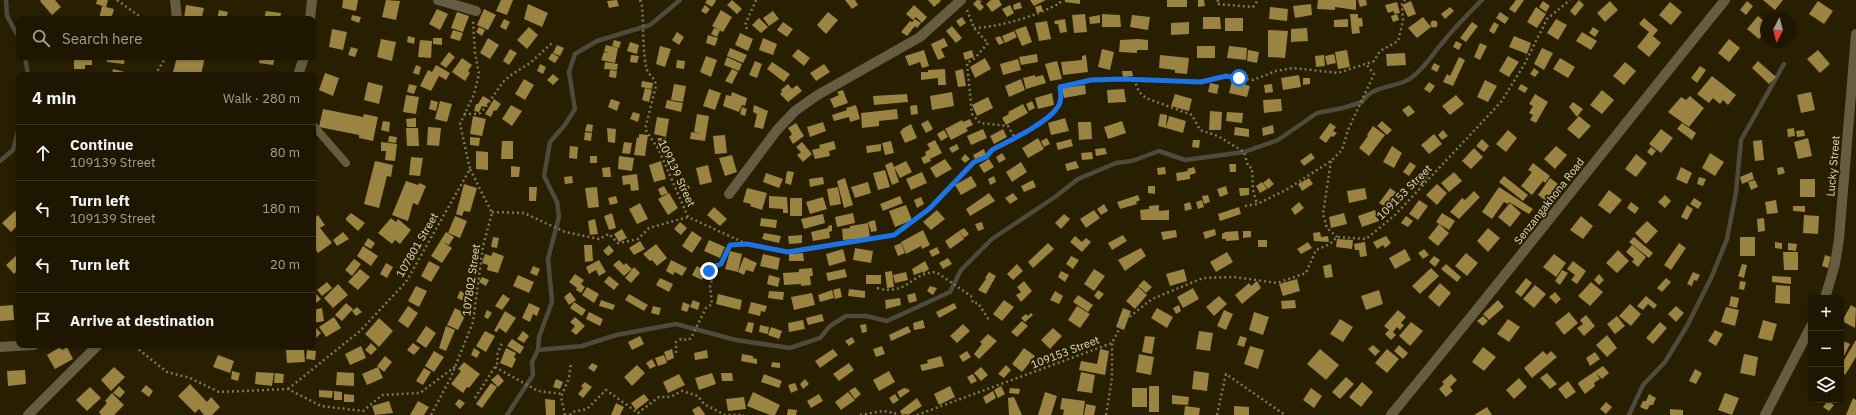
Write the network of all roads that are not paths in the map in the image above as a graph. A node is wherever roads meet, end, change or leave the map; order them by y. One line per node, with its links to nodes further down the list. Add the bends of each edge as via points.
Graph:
1 (175, 0): 7 (street)
2 (312, 0): 8 (street)
3 (438, 0): 6 (street)
4 (1725, 0): 21 (street, Senzangakhona Road)
5 (963, 4): 14 (street, via 920,38 816,96 795,112 776,130)
6 (476, 11)
7 (177, 16)
8 (310, 16)
9 (1856, 34): 15 (street, Lucky Street, via 1840,239)
10 (303, 60): 11 (street)
11 (299, 72)
12 (316, 128): 13 (lane)
13 (346, 163)
14 (729, 194)
15 (1825, 295)
16 (1808, 331): 22 (street)
17 (16, 346): 18 (street)
18 (0, 347)
19 (95, 348): 20 (street)
20 (28, 415)
21 (1391, 415)
22 (1765, 415)

